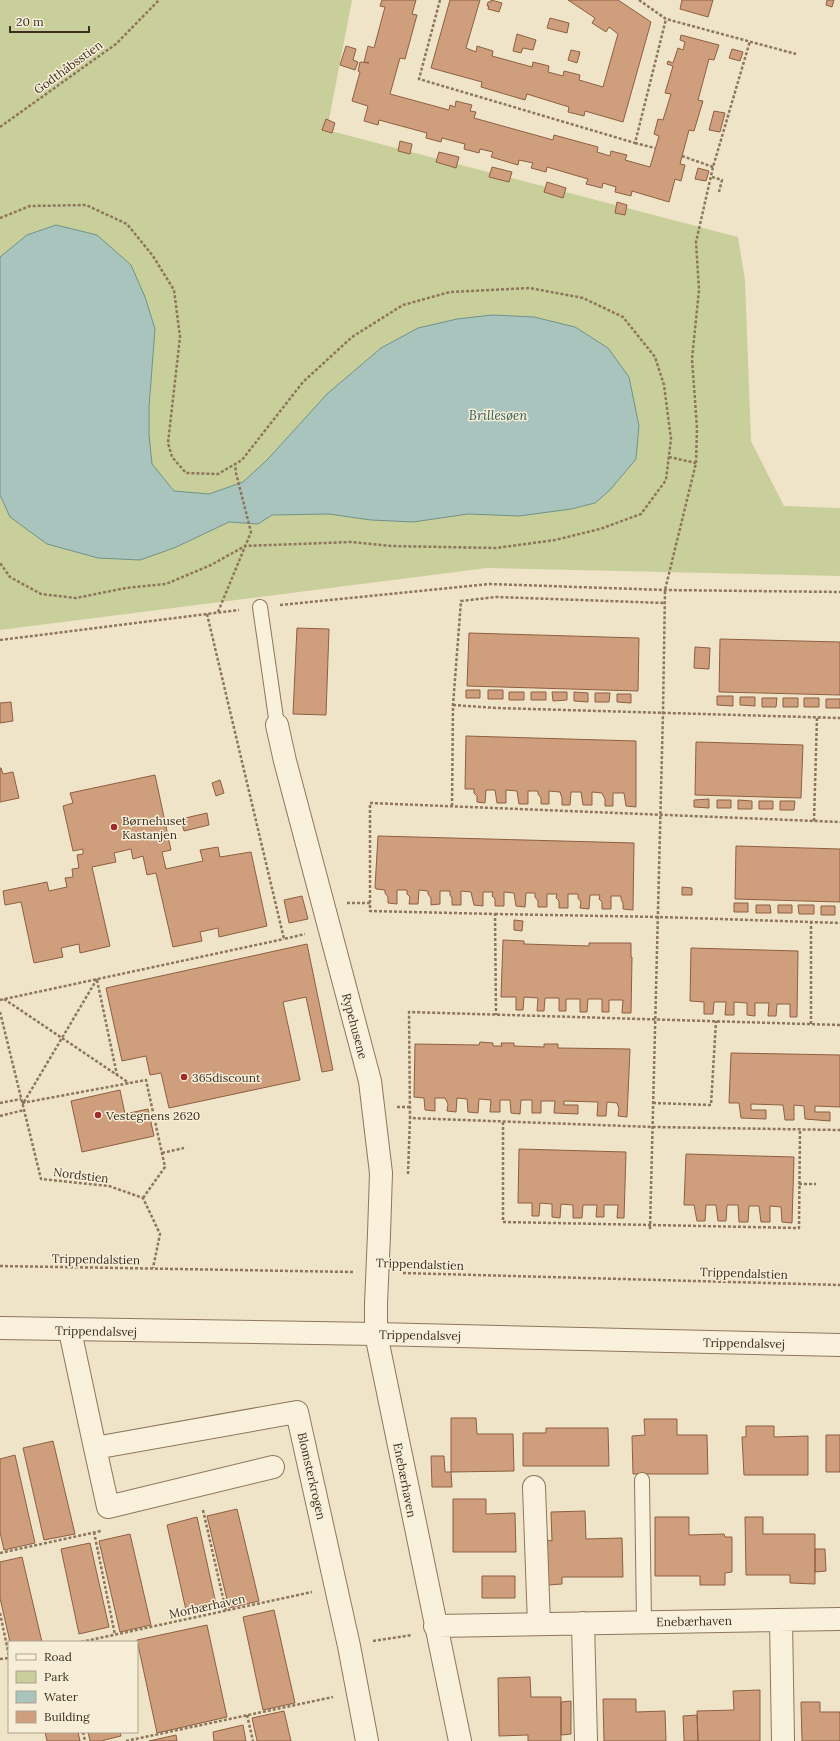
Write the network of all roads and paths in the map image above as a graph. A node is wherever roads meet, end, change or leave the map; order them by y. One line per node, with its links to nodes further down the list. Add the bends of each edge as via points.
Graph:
1 (159, 0): 7 (path, Godthåbsstien, via 116,44)
2 (440, 0): 8 (path, via 418,79)
3 (639, 0): 4 (path)
4 (666, 18): 5 (path); 8 (path)
5 (750, 41): 6 (path); 11 (path)
6 (796, 54)
7 (0, 127)
8 (635, 143): 9 (path)
9 (655, 148)
10 (682, 156): 11 (path)
11 (714, 166): 12 (path)
12 (712, 177): 13 (path, via 722,180); 17 (path, via 696,242 699,290 692,359 697,428)
13 (719, 192)
14 (0, 218): 16 (path, via 30,206 86,205 127,224 153,256 174,290 180,337 168,443 172,457 186,473 218,474)
15 (669, 457): 16 (path, via 671,439 664,386 655,357 623,317 583,298 530,288 450,292 403,305 352,338 303,382 242,460); 17 (path); 18 (path, via 666,480 641,514 600,529 555,540 496,548 391,546 351,542)
16 (235, 463): 18 (path, via 250,532)
17 (696, 463): 20 (path)
18 (245, 546): 19 (path, via 211,565 166,584 126,588 76,598 41,594 10,577); 24 (path)
19 (0, 563)
20 (665, 590): 21 (path); 22 (path); 23 (path, via 490,584)
21 (840, 592)
22 (665, 603): 27 (path, via 496,597 461,601); 28 (path)
23 (260, 607): 24 (path); 31 (lane)
24 (218, 612): 25 (path)
25 (207, 614): 26 (path); 43 (path)
26 (0, 640)
27 (453, 705): 28 (path); 32 (path)
28 (663, 712): 29 (path); 33 (path)
29 (817, 717): 30 (path); 34 (path)
30 (840, 718)
31 (278, 725): 42 (street, Rypehusene)
32 (452, 806): 33 (path); 36 (path, via 370,804)
33 (661, 815): 34 (path); 39 (path)
34 (814, 821): 35 (path)
35 (840, 822)
36 (370, 903)
37 (370, 911): 38 (path)
38 (495, 914): 39 (path); 48 (path)
39 (658, 917): 40 (path); 49 (path)
40 (811, 922): 41 (path); 51 (path)
41 (840, 924)
42 (330, 928): 43 (path); 82 (street, Rypehusene, bridge, via 370,1081 381,1173)
43 (284, 939): 44 (path)
44 (97, 979): 45 (path); 53 (path); 54 (path)
45 (4, 999): 46 (path); 53 (path)
46 (0, 1000)
47 (0, 1012): 56 (path, Nordstien)
48 (496, 1015): 49 (path); 62 (path, via 409,1012)
49 (656, 1020): 50 (path); 59 (path)
50 (716, 1021): 51 (path); 59 (path, via 711,1105)
51 (811, 1024): 52 (path)
52 (840, 1025)
53 (62, 1038): 54 (path); 58 (path)
54 (117, 1075): 55 (path)
55 (129, 1083): 58 (path); 68 (path, via 146,1080)
56 (21, 1099): 57 (path); 58 (path, Nordstien)
57 (0, 1103)
58 (23, 1103): 60 (path, Nordstien)
59 (654, 1103): 64 (path)
60 (24, 1110): 61 (path); 72 (path, Nordstien, via 41,1179 109,1186)
61 (0, 1116)
62 (410, 1118): 63 (path); 69 (path)
63 (503, 1122): 64 (path); 73 (path, via 502,1222)
64 (653, 1127): 65 (path); 73 (path)
65 (800, 1130): 66 (path); 70 (path)
66 (840, 1130)
67 (184, 1148): 68 (path)
68 (162, 1153): 72 (path, via 165,1167)
69 (408, 1174)
70 (799, 1184): 71 (path); 73 (path, via 798,1228)
71 (816, 1184)
72 (143, 1198): 76 (path, via 160,1234)
73 (650, 1225): 74 (path)
74 (650, 1229)
75 (0, 1266): 76 (path, Trippendalstien)
76 (153, 1268): 77 (path, Trippendalstien)
77 (357, 1272)
78 (397, 1273): 79 (path, Trippendalstien)
79 (840, 1285)
80 (0, 1328): 81 (street, Trippendalsvej)
81 (70, 1331): 82 (street, Trippendalsvej); 84 (street)
82 (376, 1334): 83 (street, Trippendalsvej); 98 (street, Enebærhaven)
83 (840, 1345)
84 (95, 1448): 88 (street); 90 (street, Blomsterkrogen, via 298,1412)
85 (273, 1467): 88 (street)
86 (642, 1480): 95 (lane)
87 (534, 1487): 97 (street)
88 (108, 1507): 99 (path, via 94,1532)
89 (202, 1508): 91 (path)
90 (336, 1586): 91 (path, Morbærhaven); 104 (street, Blomsterkrogen)
91 (226, 1611): 99 (path, Morbærhaven)
92 (0, 1613): 103 (path)
93 (840, 1619): 94 (street, Enebærhaven)
94 (781, 1620): 95 (street, Enebærhaven); 112 (street)
95 (644, 1622): 96 (street, Enebærhaven)
96 (583, 1623): 97 (street, Enebærhaven); 111 (street)
97 (538, 1624): 98 (street, Enebærhaven)
98 (435, 1626): 110 (street, Enebærhaven)
99 (115, 1635): 102 (path, Morbærhaven)
100 (405, 1636): 101 (path)
101 (380, 1640)
102 (86, 1641)
103 (8, 1652)
104 (358, 1692): 105 (path); 109 (street, Blomsterkrogen)
105 (247, 1715): 106 (path); 108 (path)
106 (140, 1740): 107 (path)
107 (126, 1741)
108 (253, 1741)
109 (368, 1741)
110 (460, 1741)
111 (586, 1741)
112 (782, 1741)

